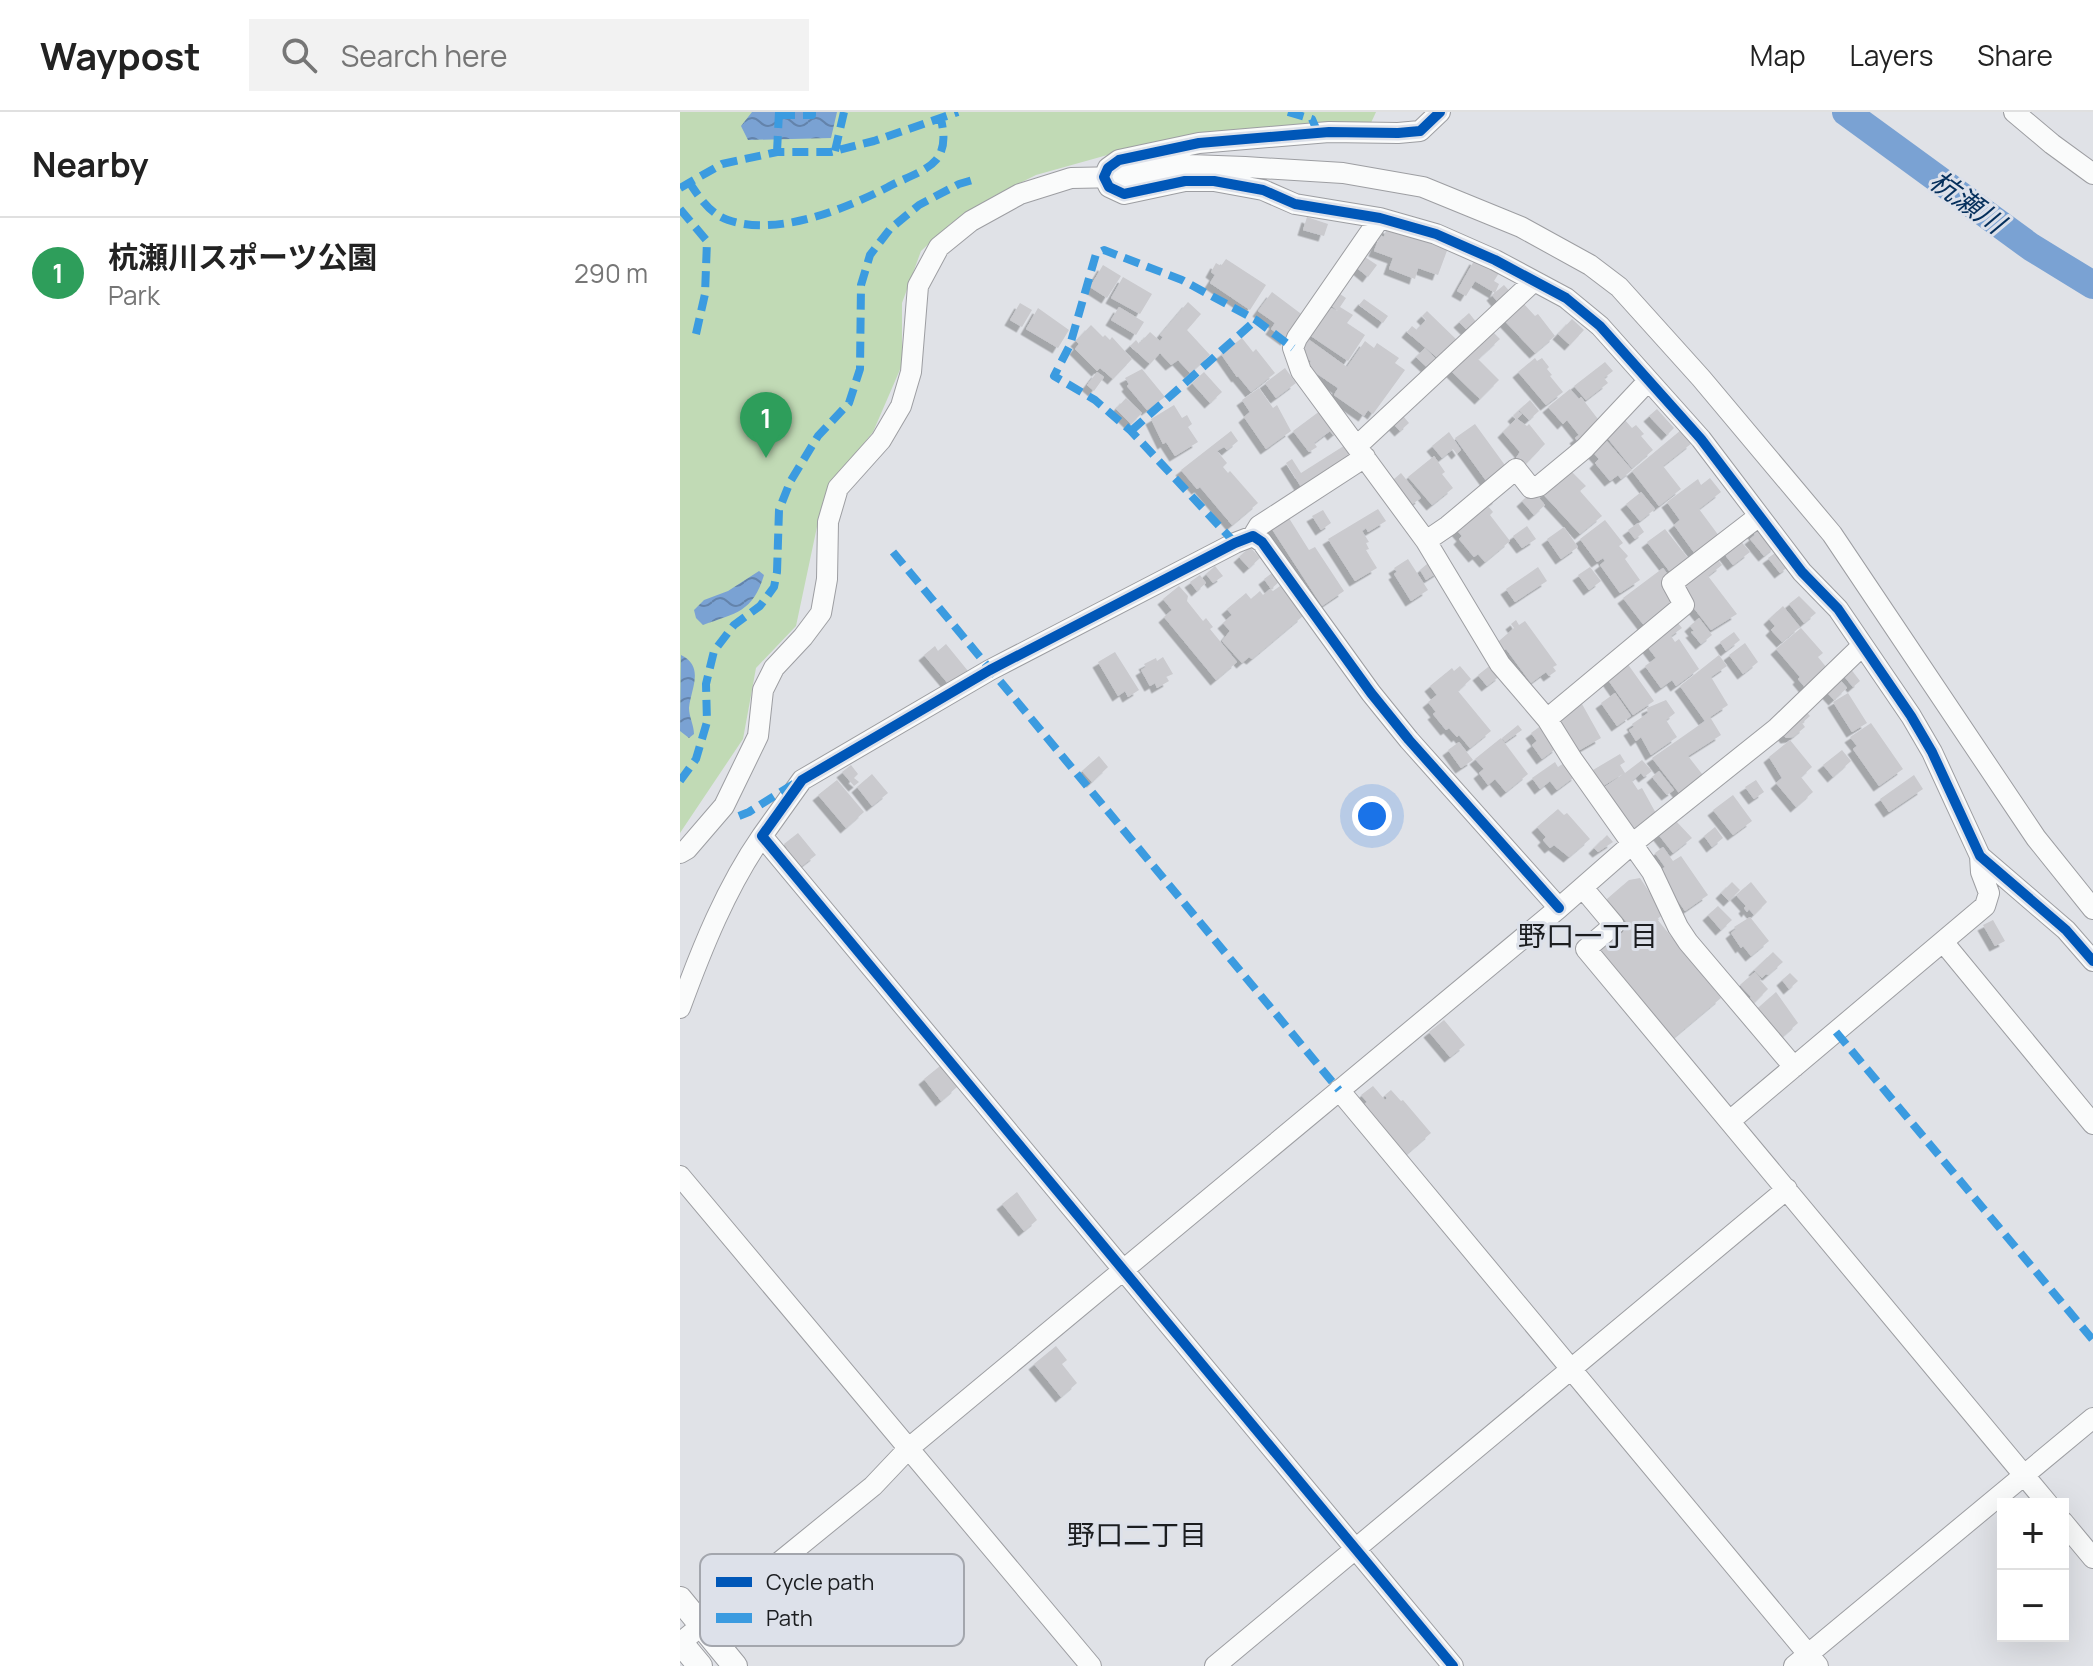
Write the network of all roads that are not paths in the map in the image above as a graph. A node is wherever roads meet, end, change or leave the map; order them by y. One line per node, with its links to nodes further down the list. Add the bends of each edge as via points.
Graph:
1 (1440, 112): 4 (street, via 1420,131 1199,143 1119,160)
2 (2014, 112): 3 (street)
3 (2093, 174)
4 (1104, 177): 5 (street, via 1109,187 1124,194 1185,181 1214,181 1263,190 1295,204); 16 (street, via 1071,178 1020,194 971,221 939,247 918,286 911,372 901,406 881,440 838,488 828,522 821,613 774,668 763,690 758,736 724,806); 20 (street, via 1180,166 1245,167 1343,173 1423,187 1521,227 1590,265 1650,320 1823,523 2036,838)
5 (1380, 218): 6 (street, via 1436,234); 8 (street, via 1293,348 1301,371)
6 (1534, 281): 7 (street, via 1600,326); 8 (street)
7 (1648, 381): 9 (street, via 1701,439); 11 (street, via 1585,448 1539,486 1531,488 1516,469)
8 (1361, 451): 10 (street, via 1259,526); 11 (street)
9 (1759, 516): 12 (street, via 1838,609); 13 (street, via 1672,583 1684,605)
10 (1253, 536): 14 (street, via 990,670 802,780); 19 (street, via 1409,740)
11 (1426, 541): 13 (street, via 1500,664)
12 (1862, 646): 15 (street, via 1777,728); 17 (street, via 1932,752)
13 (1547, 719): 15 (street)
14 (762, 836): 25 (street, via 740,867); 32 (street)
15 (1632, 844): 18 (street); 26 (street, via 1688,942)
16 (680, 853)
17 (1980, 856): 21 (street); 22 (street, via 1989,901)
18 (1583, 888): 19 (street); 28 (street, via 1614,925 1586,949)
19 (1559, 908): 27 (street)
20 (2093, 909)
21 (2066, 930): 23 (street); 24 (street)
22 (1944, 943): 26 (street); 29 (street)
23 (2093, 946)
24 (2093, 961)
25 (680, 1008)
26 (1794, 1067): 28 (street)
27 (1339, 1090): 32 (street); 33 (street)
28 (1731, 1120): 31 (street)
29 (2093, 1124)
30 (680, 1176): 35 (street)
31 (1787, 1189): 33 (street); 36 (street)
32 (1123, 1272): 35 (street); 39 (street)
33 (1571, 1370): 39 (street); 47 (street)
34 (2093, 1418): 36 (street)
35 (909, 1448): 40 (street, via 873,1486); 50 (street)
36 (2024, 1475): 37 (street); 47 (street)
37 (2043, 1498)
38 (2069, 1529): 41 (street)
39 (1354, 1548): 51 (street); 52 (street)
40 (789, 1554)
41 (2093, 1558)
42 (680, 1599): 43 (main road)
43 (700, 1623)
44 (700, 1627): 45 (street)
45 (680, 1643): 48 (main road)
46 (719, 1646): 49 (main road)
47 (1807, 1662)
48 (700, 1666)
49 (735, 1666)
50 (1091, 1666)
51 (1215, 1666)
52 (1453, 1666)

